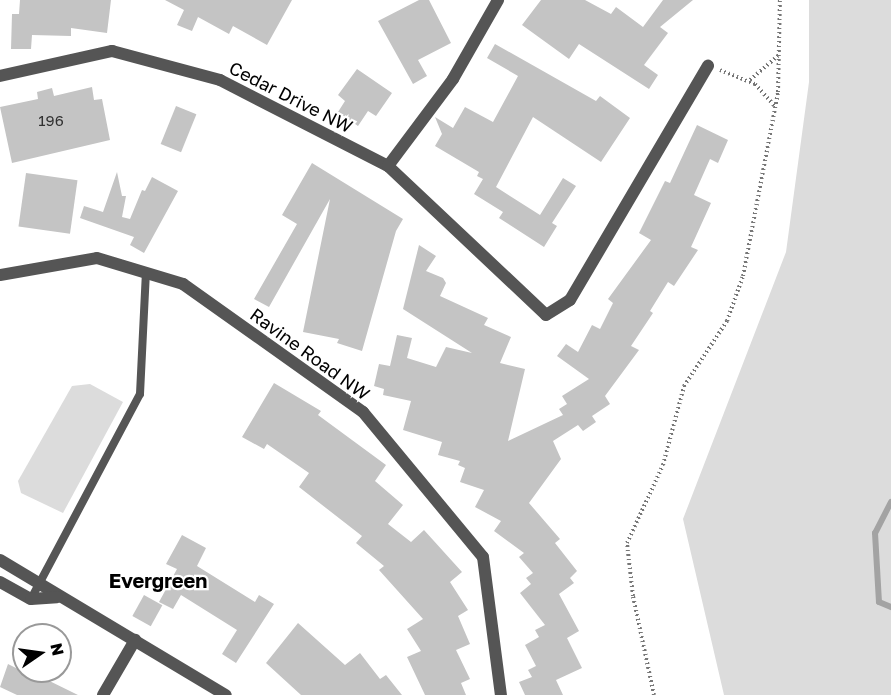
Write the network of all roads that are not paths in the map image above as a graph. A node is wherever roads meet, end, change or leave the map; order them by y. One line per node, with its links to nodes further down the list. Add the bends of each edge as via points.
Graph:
1 (498, 0): 4 (street, via 453,79)
2 (708, 66): 4 (street, Cedar Drive NW, via 570,300 546,315)
3 (0, 76): 4 (street, Cedar Drive NW, via 112,51 220,80)
4 (388, 166)
5 (146, 273): 6 (street, Ravine Road NW, via 97,258); 9 (lane, via 140,394); 15 (street, Ravine Road NW, via 183,284 363,412 483,556)
6 (0, 275)
7 (0, 560): 9 (street)
8 (0, 582): 11 (street)
9 (36, 584): 10 (street); 11 (lane)
10 (57, 597): 11 (street); 12 (street)
11 (31, 599)
12 (135, 640): 13 (street); 14 (street)
13 (103, 695)
14 (226, 695)
15 (501, 695)

